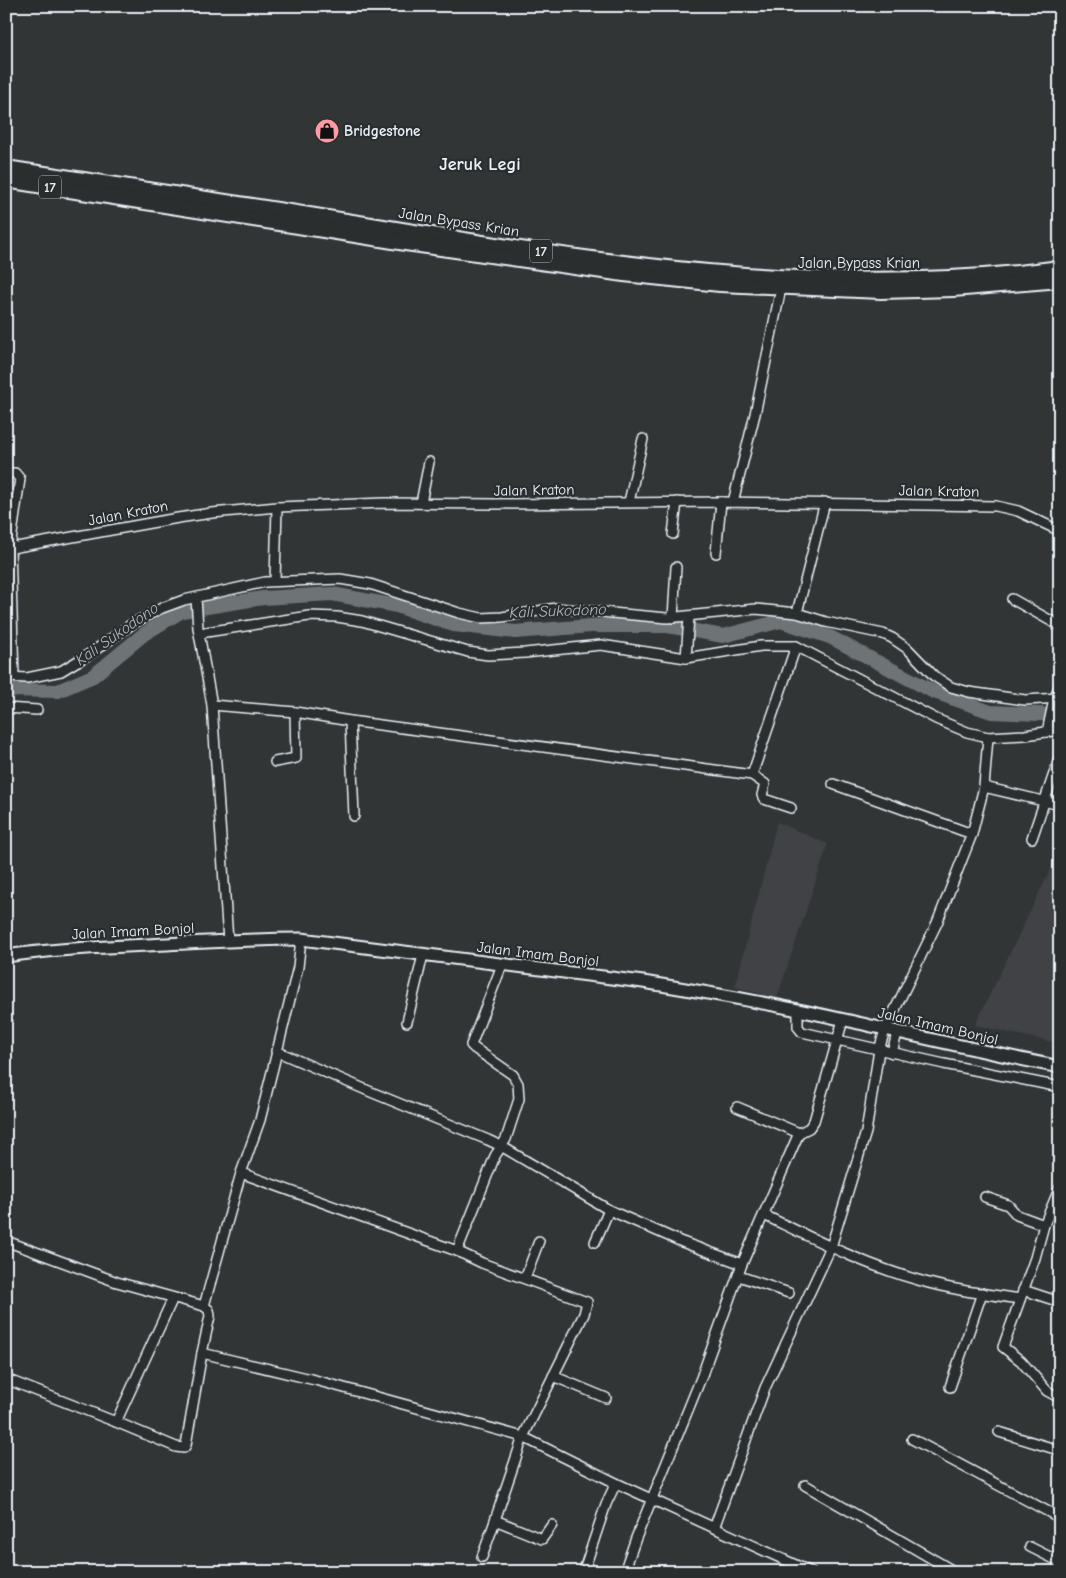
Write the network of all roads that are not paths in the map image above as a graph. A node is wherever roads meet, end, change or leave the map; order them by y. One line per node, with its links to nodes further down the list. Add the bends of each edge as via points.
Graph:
1 (6, 168): 3 (highway, Jalan Bypass Krian / 17, via 497,245 690,271 845,280 942,279)
2 (6, 180): 5 (highway, Jalan Bypass Krian / 17, via 624,274)
3 (1060, 268)
4 (1060, 280): 5 (highway, Jalan Bypass Krian / 17, via 953,289)
5 (781, 288): 12 (street)
6 (643, 439): 9 (street)
7 (429, 462): 14 (street)
8 (6, 474): 18 (street, via 15,473 20,479)
9 (629, 502): 10 (street, Jalan Kraton); 14 (street, Jalan Kraton)
10 (677, 502): 11 (street, Jalan Kraton); 17 (street)
11 (721, 502): 12 (street, Jalan Kraton); 19 (street)
12 (734, 502): 13 (street, Jalan Kraton)
13 (825, 502): 16 (street, Jalan Kraton, via 1002,506); 24 (street)
14 (421, 503): 15 (street, Jalan Kraton)
15 (277, 507): 18 (street, Jalan Kraton, via 187,516); 21 (street)
16 (1060, 531)
17 (673, 534)
18 (8, 548): 31 (street)
19 (716, 553)
20 (676, 567): 25 (street)
21 (275, 581): 23 (street); 25 (street, via 348,580 481,618 568,608)
22 (1012, 599): 27 (street)
23 (196, 601): 28 (street); 31 (street, via 184,600 162,608 61,671 27,678)
24 (797, 613): 26 (street, via 756,609); 33 (street, via 892,638 908,648 939,680 951,687 1025,700)
25 (673, 618): 26 (street)
26 (689, 620): 30 (street)
27 (1060, 626)
28 (199, 630): 30 (street, via 300,617 337,617 376,624 482,654 600,645); 34 (street)
29 (796, 646): 30 (street, via 761,646); 41 (street, via 936,719); 44 (street)
30 (686, 654)
31 (10, 677)
32 (1060, 684): 33 (street)
33 (1056, 700): 39 (street)
34 (212, 705): 37 (street); 54 (street)
35 (6, 708): 36 (street)
36 (37, 710)
37 (295, 712): 38 (street); 43 (street, via 296,758)
38 (350, 722): 44 (street); 50 (street)
39 (1047, 729): 40 (street); 41 (street, via 1025,735)
40 (1060, 730)
41 (988, 737): 46 (street)
42 (1060, 756): 47 (street)
43 (275, 762)
44 (752, 775): 49 (street, via 765,784 764,800)
45 (833, 784): 51 (street)
46 (984, 787): 47 (street); 51 (street)
47 (1044, 801): 48 (street); 52 (street)
48 (1060, 805)
49 (790, 808)
50 (354, 816)
51 (972, 834): 61 (street, via 936,922)
52 (1032, 838)
53 (301, 939): 54 (main road, Jalan Imam Bonjol); 55 (main road, Jalan Imam Bonjol); 64 (street, via 297,972)
54 (228, 941): 56 (main road, Jalan Imam Bonjol, via 48,950)
55 (423, 955): 57 (main road, Jalan Imam Bonjol); 60 (street)
56 (6, 956)
57 (502, 965): 58 (main road, Jalan Imam Bonjol, via 644,982); 71 (street, via 471,1045 510,1073 518,1084 519,1099)
58 (798, 1011): 59 (main road, Jalan Imam Bonjol); 63 (street, via 798,1027 802,1032)
59 (843, 1020): 61 (main road, Jalan Imam Bonjol); 63 (street)
60 (407, 1022)
61 (885, 1030): 62 (main road, Jalan Imam Bonjol); 65 (street)
62 (897, 1033): 66 (street); 67 (main road, Jalan Imam Bonjol)
63 (837, 1040): 65 (street); 70 (street, via 814,1121)
64 (276, 1050): 71 (street); 72 (street, via 260,1120)
65 (880, 1050): 66 (street); 81 (street, via 868,1126)
66 (892, 1053): 68 (street)
67 (1060, 1067)
68 (1060, 1087)
69 (737, 1106): 70 (street)
70 (799, 1133): 76 (street)
71 (501, 1146): 75 (street); 82 (street)
72 (241, 1173): 82 (street); 91 (street)
73 (1060, 1187): 77 (street)
74 (985, 1197): 77 (street, via 1010,1207 1017,1215)
75 (609, 1210): 80 (street); 83 (street)
76 (764, 1215): 81 (street); 83 (street)
77 (1044, 1225): 88 (street)
78 (6, 1240): 89 (street, via 117,1282)
79 (540, 1241): 85 (street)
80 (594, 1242)
81 (831, 1247): 87 (street, via 919,1280); 109 (street, via 766,1388)
82 (456, 1251): 85 (street)
83 (742, 1264): 84 (street)
84 (739, 1276): 86 (street); 105 (street)
85 (525, 1278): 93 (street, via 587,1302)
86 (789, 1293)
87 (982, 1293): 88 (street); 95 (street)
88 (1021, 1294): 90 (street); 97 (street, via 1004,1348 1021,1361 1047,1391)
89 (174, 1298): 91 (street); 98 (street)
90 (1060, 1302)
91 (204, 1306): 92 (street, via 210,1316)
92 (202, 1353): 98 (street, via 185,1448); 100 (street)
93 (553, 1376): 96 (street); 100 (street)
94 (6, 1380): 98 (street)
95 (950, 1386)
96 (606, 1398)
97 (1060, 1398)
98 (116, 1422)
99 (999, 1432): 102 (street, via 1056,1449)
100 (523, 1437): 103 (street); 107 (street)
101 (912, 1439): 106 (street)
102 (1060, 1447)
103 (616, 1484): 105 (street); 113 (street)
104 (805, 1485): 116 (street)
105 (652, 1500): 109 (street); 114 (street)
106 (1060, 1518)
107 (495, 1521): 108 (street, via 542,1539); 111 (street)
108 (552, 1525)
109 (714, 1528): 115 (street)
110 (1030, 1547): 112 (street)
111 (482, 1557)
112 (1060, 1562)
113 (585, 1566)
114 (624, 1572)
115 (812, 1572)
116 (955, 1572)

